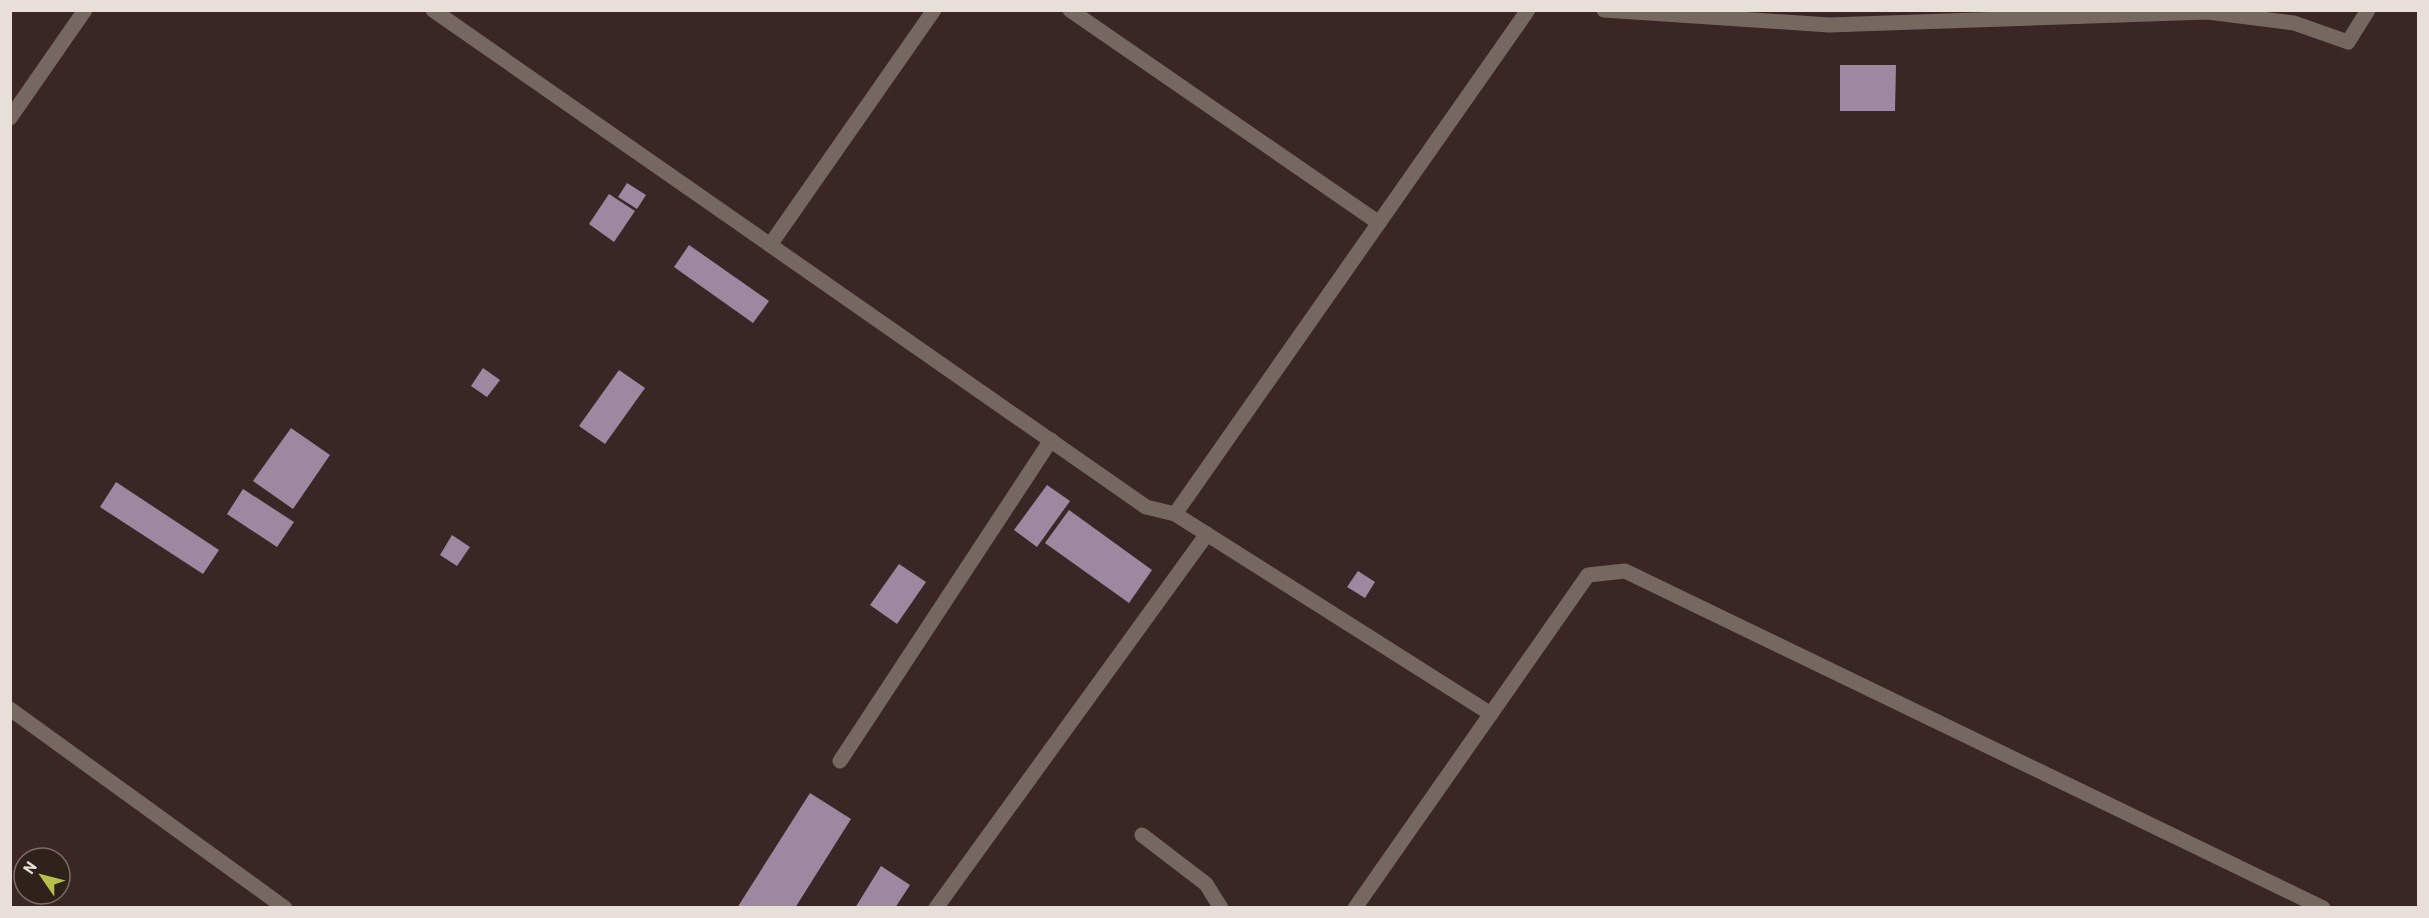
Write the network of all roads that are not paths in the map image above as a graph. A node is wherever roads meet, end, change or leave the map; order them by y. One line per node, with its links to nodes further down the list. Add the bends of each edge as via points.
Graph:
1 (85, 10): 9 (lane)
2 (433, 10): 11 (lane)
3 (934, 10): 11 (lane)
4 (1070, 10): 10 (lane)
5 (1528, 10): 10 (lane)
6 (1604, 10): 8 (lane, via 1829,25 2208,12)
7 (2368, 10): 8 (lane, via 2348,42)
8 (2292, 16)
9 (10, 118)
10 (1379, 223): 13 (lane)
11 (770, 245): 12 (lane)
12 (1051, 440): 13 (lane, via 1146,507); 17 (lane)
13 (1175, 514): 14 (lane)
14 (1207, 534): 16 (lane); 20 (lane)
15 (10, 709): 19 (lane)
16 (1491, 714): 22 (lane); 23 (lane, via 1588,575 1625,571)
17 (840, 761)
18 (1142, 836): 21 (lane, via 1206,884)
19 (285, 908)
20 (936, 908)
21 (1221, 908)
22 (1356, 908)
23 (2323, 908)

